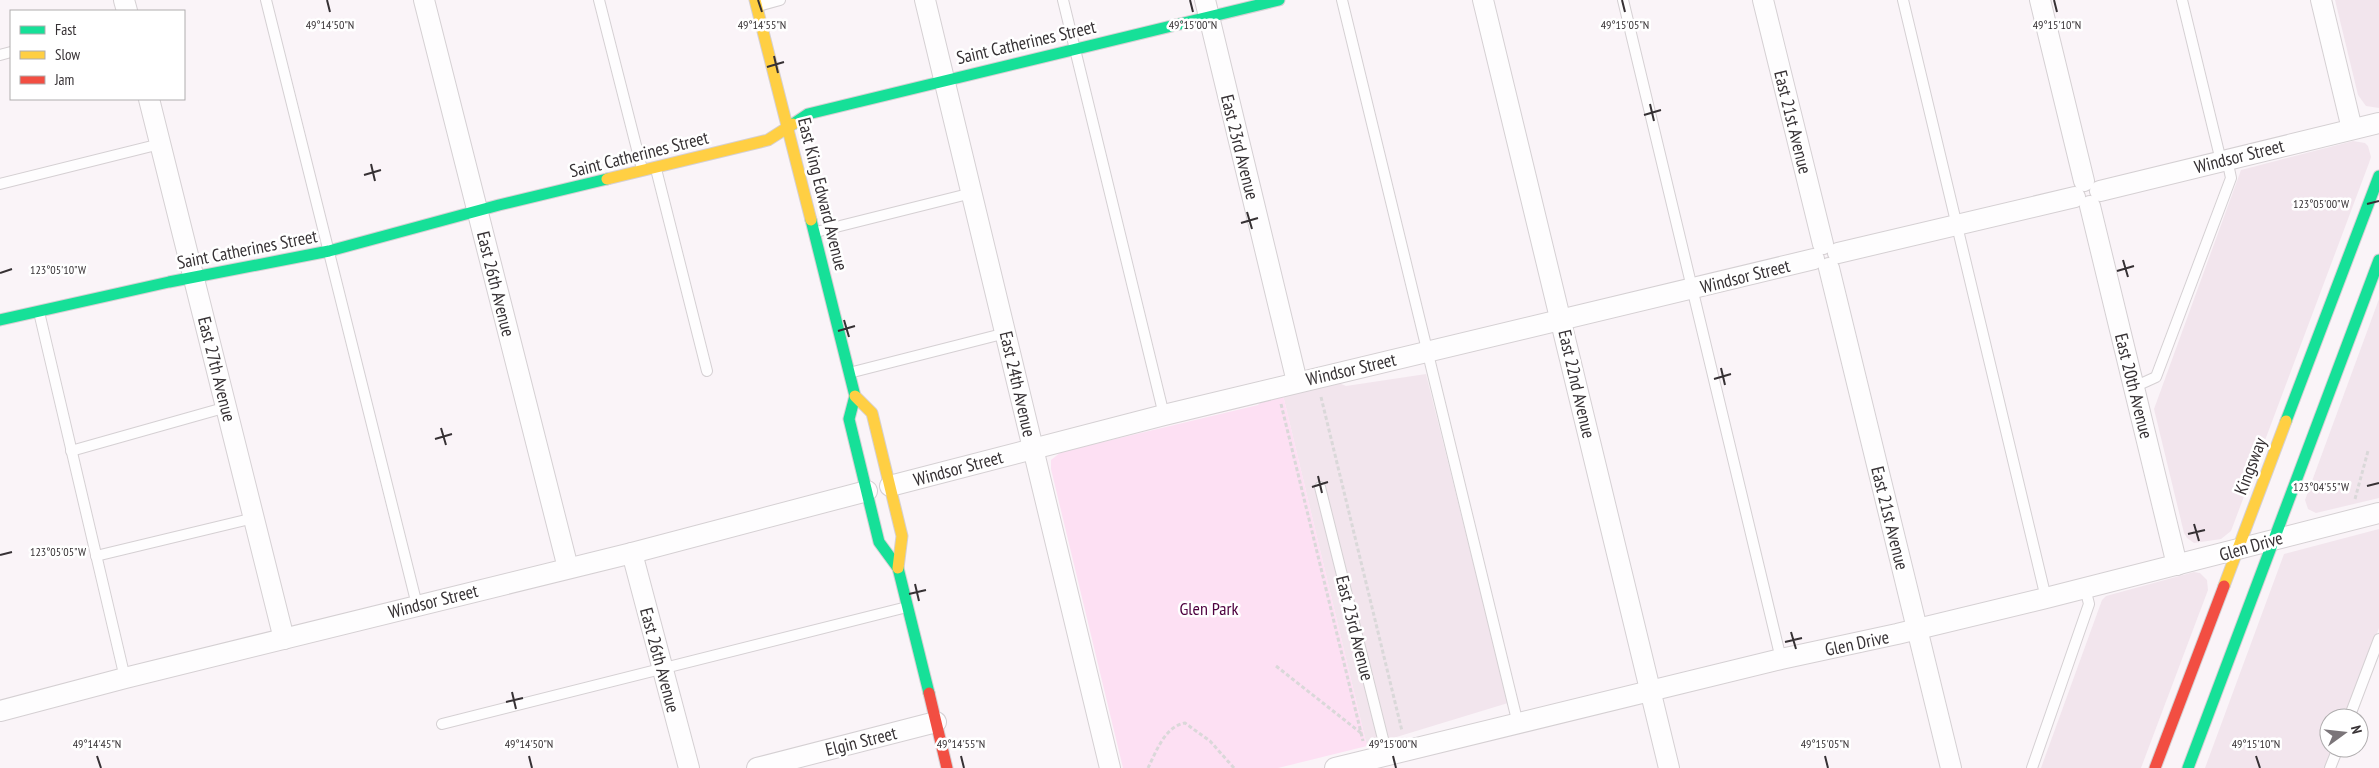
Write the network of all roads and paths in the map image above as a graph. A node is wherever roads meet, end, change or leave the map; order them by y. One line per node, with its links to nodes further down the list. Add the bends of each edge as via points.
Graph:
1 (266, 0): 35 (lane)
2 (424, 0): 32 (street, East 26th Avenue)
3 (599, 0): 27 (lane)
4 (780, 0): 16 (lane)
5 (925, 0): 19 (street, East 24th Avenue)
6 (1063, 0): 18 (lane)
7 (1279, 0): 17 (main road, Saint Catherines Street)
8 (1342, 0): 44 (lane)
9 (1483, 0): 41 (street, East 22nd Avenue)
10 (1622, 0): 39 (lane)
11 (1763, 0): 36 (street, East 21st Avenue)
12 (1903, 0): 33 (lane)
13 (2040, 0): 31 (street, East 20th Avenue)
14 (2182, 0): 25 (lane)
15 (2321, 0): 23 (street)
16 (756, 3): 22 (main road, East King Edward Avenue)
17 (1207, 9): 18 (main road, Saint Catherines Street); 47 (street, East 23rd Avenue)
18 (1075, 49): 19 (main road, Saint Catherines Street); 53 (lane)
19 (944, 80): 22 (main road, Saint Catherines Street, via 808,114); 30 (street, East 24th Avenue)
20 (149, 100): 24 (street, East 27th Avenue)
21 (2379, 122): 23 (street, Windsor Street)
22 (788, 126): 26 (main road, Saint Catherines Street, via 768,140); 34 (main road, East King Edward Avenue)
23 (2352, 129): 25 (street, Windsor Street)
24 (160, 144): 29 (lane); 38 (street, East 27th Avenue)
25 (2224, 160): 31 (street, Windsor Street); 48 (lane, via 2231,178 2156,376)
26 (656, 169): 27 (main road, Saint Catherines Street); 45 (lane)
27 (643, 172): 32 (main road, Saint Catherines Street)
28 (2379, 176): 64 (main road, Kingsway)
29 (0, 184)
30 (972, 193): 34 (lane); 43 (street, East 24th Avenue)
31 (2087, 194): 33 (street, Windsor Street); 48 (street, East 20th Avenue)
32 (478, 211): 35 (main road, Saint Catherines Street); 68 (street, East 26th Avenue)
33 (1956, 225): 36 (street, Windsor Street); 71 (lane)
34 (813, 232): 46 (main road, East King Edward Avenue)
35 (328, 251): 38 (main road, Saint Catherines Street); 72 (lane)
36 (1826, 256): 39 (street, Windsor Street); 74 (street, East 21st Avenue)
37 (2379, 260): 63 (main road)
38 (194, 277): 40 (main road, Saint Catherines Street); 52 (street, East 27th Avenue)
39 (1692, 289): 41 (street, Windsor Street); 77 (lane)
40 (38, 311): 42 (main road, Saint Catherines Street); 55 (lane)
41 (1562, 319): 44 (street, Windsor Street); 81 (street, East 22nd Avenue)
42 (0, 320)
43 (1006, 333): 46 (lane); 54 (street, East 24th Avenue)
44 (1426, 352): 47 (street, Windsor Street); 86 (lane)
45 (707, 371)
46 (849, 373): 50 (main road, East King Edward Avenue)
47 (1297, 382): 53 (street, Windsor Street)
48 (2134, 387): 67 (street, East 20th Avenue)
49 (1320, 392): 87 (path)
50 (855, 396): 57 (main road, East King Edward Avenue, via 872,413); 59 (main road, East King Edward Avenue, via 849,419)
51 (1279, 396): 88 (path)
52 (227, 407): 55 (lane); 62 (street, East 27th Avenue)
53 (1164, 414): 54 (street, Windsor Street)
54 (1033, 448): 57 (street, Windsor Street); 94 (street, East 24th Avenue)
55 (71, 451): 66 (lane)
56 (2368, 451): 60 (path)
57 (890, 486): 69 (main road, East King Edward Avenue, via 902,536)
58 (1320, 487): 90 (lane, East 23rd Avenue)
59 (867, 491): 65 (street, Windsor Street); 69 (main road, East King Edward Avenue, via 879,542)
60 (2355, 499)
61 (2379, 513): 63 (street, Glen Drive)
62 (254, 518): 66 (lane); 75 (street, East 27th Avenue)
63 (2275, 539): 64 (street, Glen Drive); 102 (main road)
64 (2237, 551): 67 (street, Glen Drive); 101 (main road, Kingsway)
65 (632, 553): 68 (street, Windsor Street); 79 (street, East 26th Avenue)
66 (96, 556): 80 (lane)
67 (2177, 565): 70 (street, Glen Drive)
68 (568, 568): 72 (street, Windsor Street)
69 (898, 568): 73 (main road, East King Edward Avenue)
70 (2085, 588): 71 (street, Glen Drive); 100 (lane, via 2088,604)
71 (2046, 598): 74 (street, Glen Drive)
72 (418, 605): 75 (street, Windsor Street)
73 (907, 607): 79 (lane); 84 (main road, East King Edward Avenue)
74 (1917, 629): 77 (street, Glen Drive); 99 (street, East 21st Avenue)
75 (284, 639): 80 (street, Windsor Street)
76 (2379, 639): 82 (lane)
77 (1781, 659): 81 (street, Glen Drive)
78 (1276, 666): 88 (path)
79 (662, 669): 85 (lane); 91 (street, East 26th Avenue)
80 (125, 678): 83 (street, Windsor Street)
81 (1650, 690): 86 (street, Glen Drive); 98 (street, East 22nd Avenue)
82 (2353, 708)
83 (0, 712)
84 (936, 722): 92 (street, Elgin Street); 93 (main road, East King Edward Avenue)
85 (442, 724)
86 (1518, 724): 90 (street, Glen Drive)
87 (1402, 731)
88 (1362, 733): 89 (path)
89 (1363, 741)
90 (1389, 762): 97 (street, Glen Drive)
91 (689, 768)
92 (757, 768)
93 (947, 768)
94 (1110, 768)
95 (1148, 768): 96 (path, via 1163,740 1177,724 1185,723 1210,741)
96 (1234, 768)
97 (1335, 768)
98 (1669, 768)
99 (1951, 768)
100 (2032, 768)
101 (2155, 768)
102 (2188, 768)

